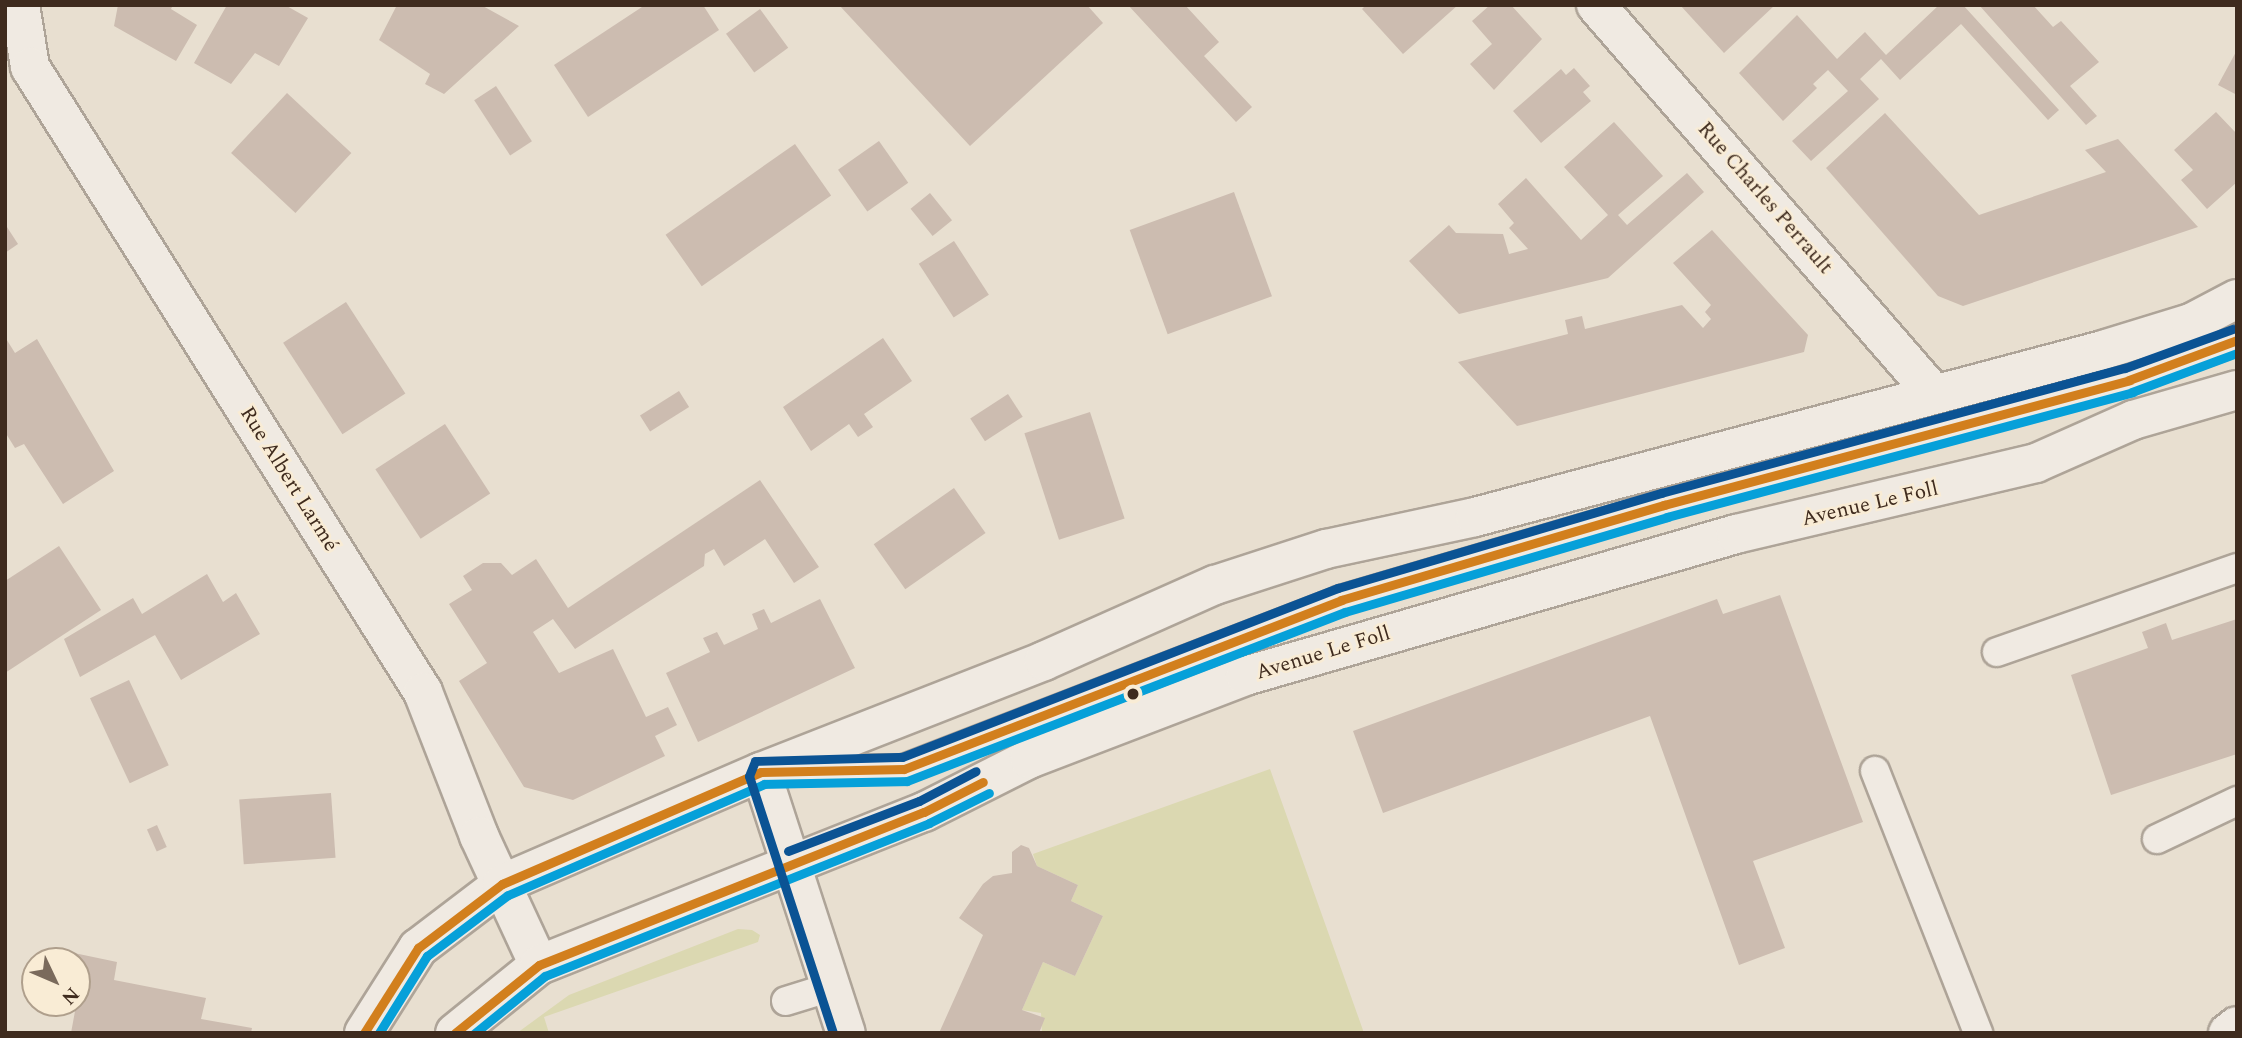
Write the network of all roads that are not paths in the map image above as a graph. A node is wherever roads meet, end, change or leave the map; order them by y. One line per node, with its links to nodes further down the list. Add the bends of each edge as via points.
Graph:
1 (20, 5): 4 (main road, Rue Albert Larmé)
2 (1596, 5): 8 (main road, Rue Charles Perrault)
3 (5, 36): 4 (main road)
4 (30, 68): 16 (main road, Rue Albert Larmé, via 423,692)
5 (2237, 299): 8 (main road, Avenue Le Foll, via 2191,323)
6 (2237, 340): 12 (lane, Avenue Le Foll, via 2129,380 1677,501 1341,600 904,768)
7 (2237, 390): 15 (main road, Avenue Le Foll, via 2133,420 2036,464 1735,534 1245,676 1029,759 924,812)
8 (1933, 393): 12 (main road, Avenue Le Foll, via 1475,517 1326,549 1276,565 1215,585 1044,661)
9 (2237, 568): 10 (lane)
10 (1997, 652)
11 (1875, 771): 24 (lane)
12 (761, 772): 15 (main road); 16 (main road, Avenue Le Foll)
13 (2237, 801): 14 (lane)
14 (2157, 839)
15 (792, 862): 17 (main road, Avenue Le Foll); 18 (main road)
16 (502, 884): 17 (main road, Rue Albert Larmé); 21 (main road, Avenue Le Foll, via 418,948)
17 (539, 965): 22 (main road, Avenue Le Foll)
18 (831, 987): 19 (lane); 23 (main road)
19 (786, 1001)
20 (2237, 1026): 25 (main road)
21 (363, 1033)
22 (455, 1033)
23 (846, 1033)
24 (1978, 1033)
25 (2228, 1033)

